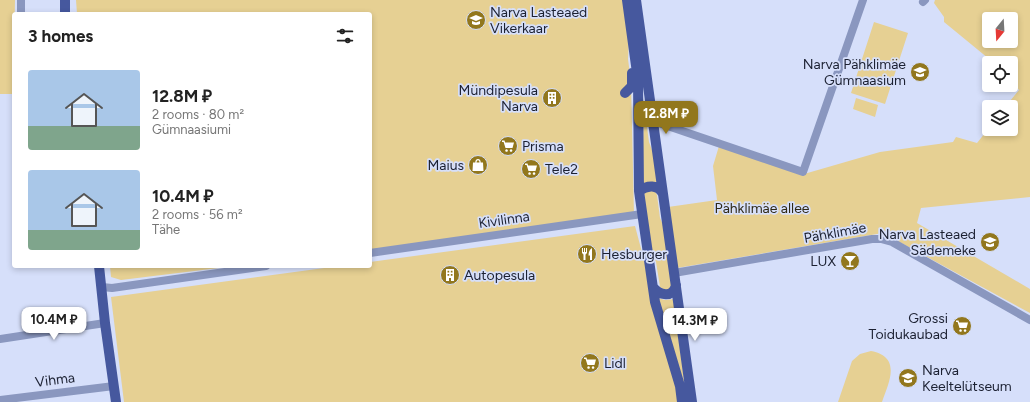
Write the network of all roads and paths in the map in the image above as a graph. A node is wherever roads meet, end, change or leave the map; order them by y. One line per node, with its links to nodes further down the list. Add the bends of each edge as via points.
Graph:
1 (21, 0): 6 (street)
2 (65, 0): 7 (main road)
3 (627, 0): 8 (main road)
4 (636, 0): 11 (main road)
5 (863, 0): 12 (street, via 803,172)
6 (21, 12)
7 (65, 12)
8 (634, 39): 9 (main road); 10 (main road, via 631,55 632,86)
9 (639, 93): 11 (main road); 13 (main road)
10 (625, 94)
11 (649, 94): 12 (main road)
12 (653, 121): 14 (main road)
13 (639, 192): 14 (main road, via 645,187 653,186 659,188); 15 (main road)
14 (663, 194): 19 (main road)
15 (642, 214): 16 (street, Kivilinna); 22 (main road)
16 (372, 253)
17 (99, 268): 21 (main road)
18 (252, 268): 21 (street, via 112,288)
19 (674, 273): 20 (main road); 23 (street, Pähklimäe, via 881,239 892,242)
20 (676, 285): 22 (main road, via 673,291 666,294 659,293); 30 (main road)
21 (102, 287): 24 (main road)
22 (652, 287): 29 (main road, via 680,386)
23 (1030, 320)
24 (105, 323): 25 (street); 26 (main road)
25 (0, 339)
26 (114, 386): 27 (street, Vihma); 28 (main road)
27 (0, 400)
28 (116, 402)
29 (682, 402)
30 (692, 402)

